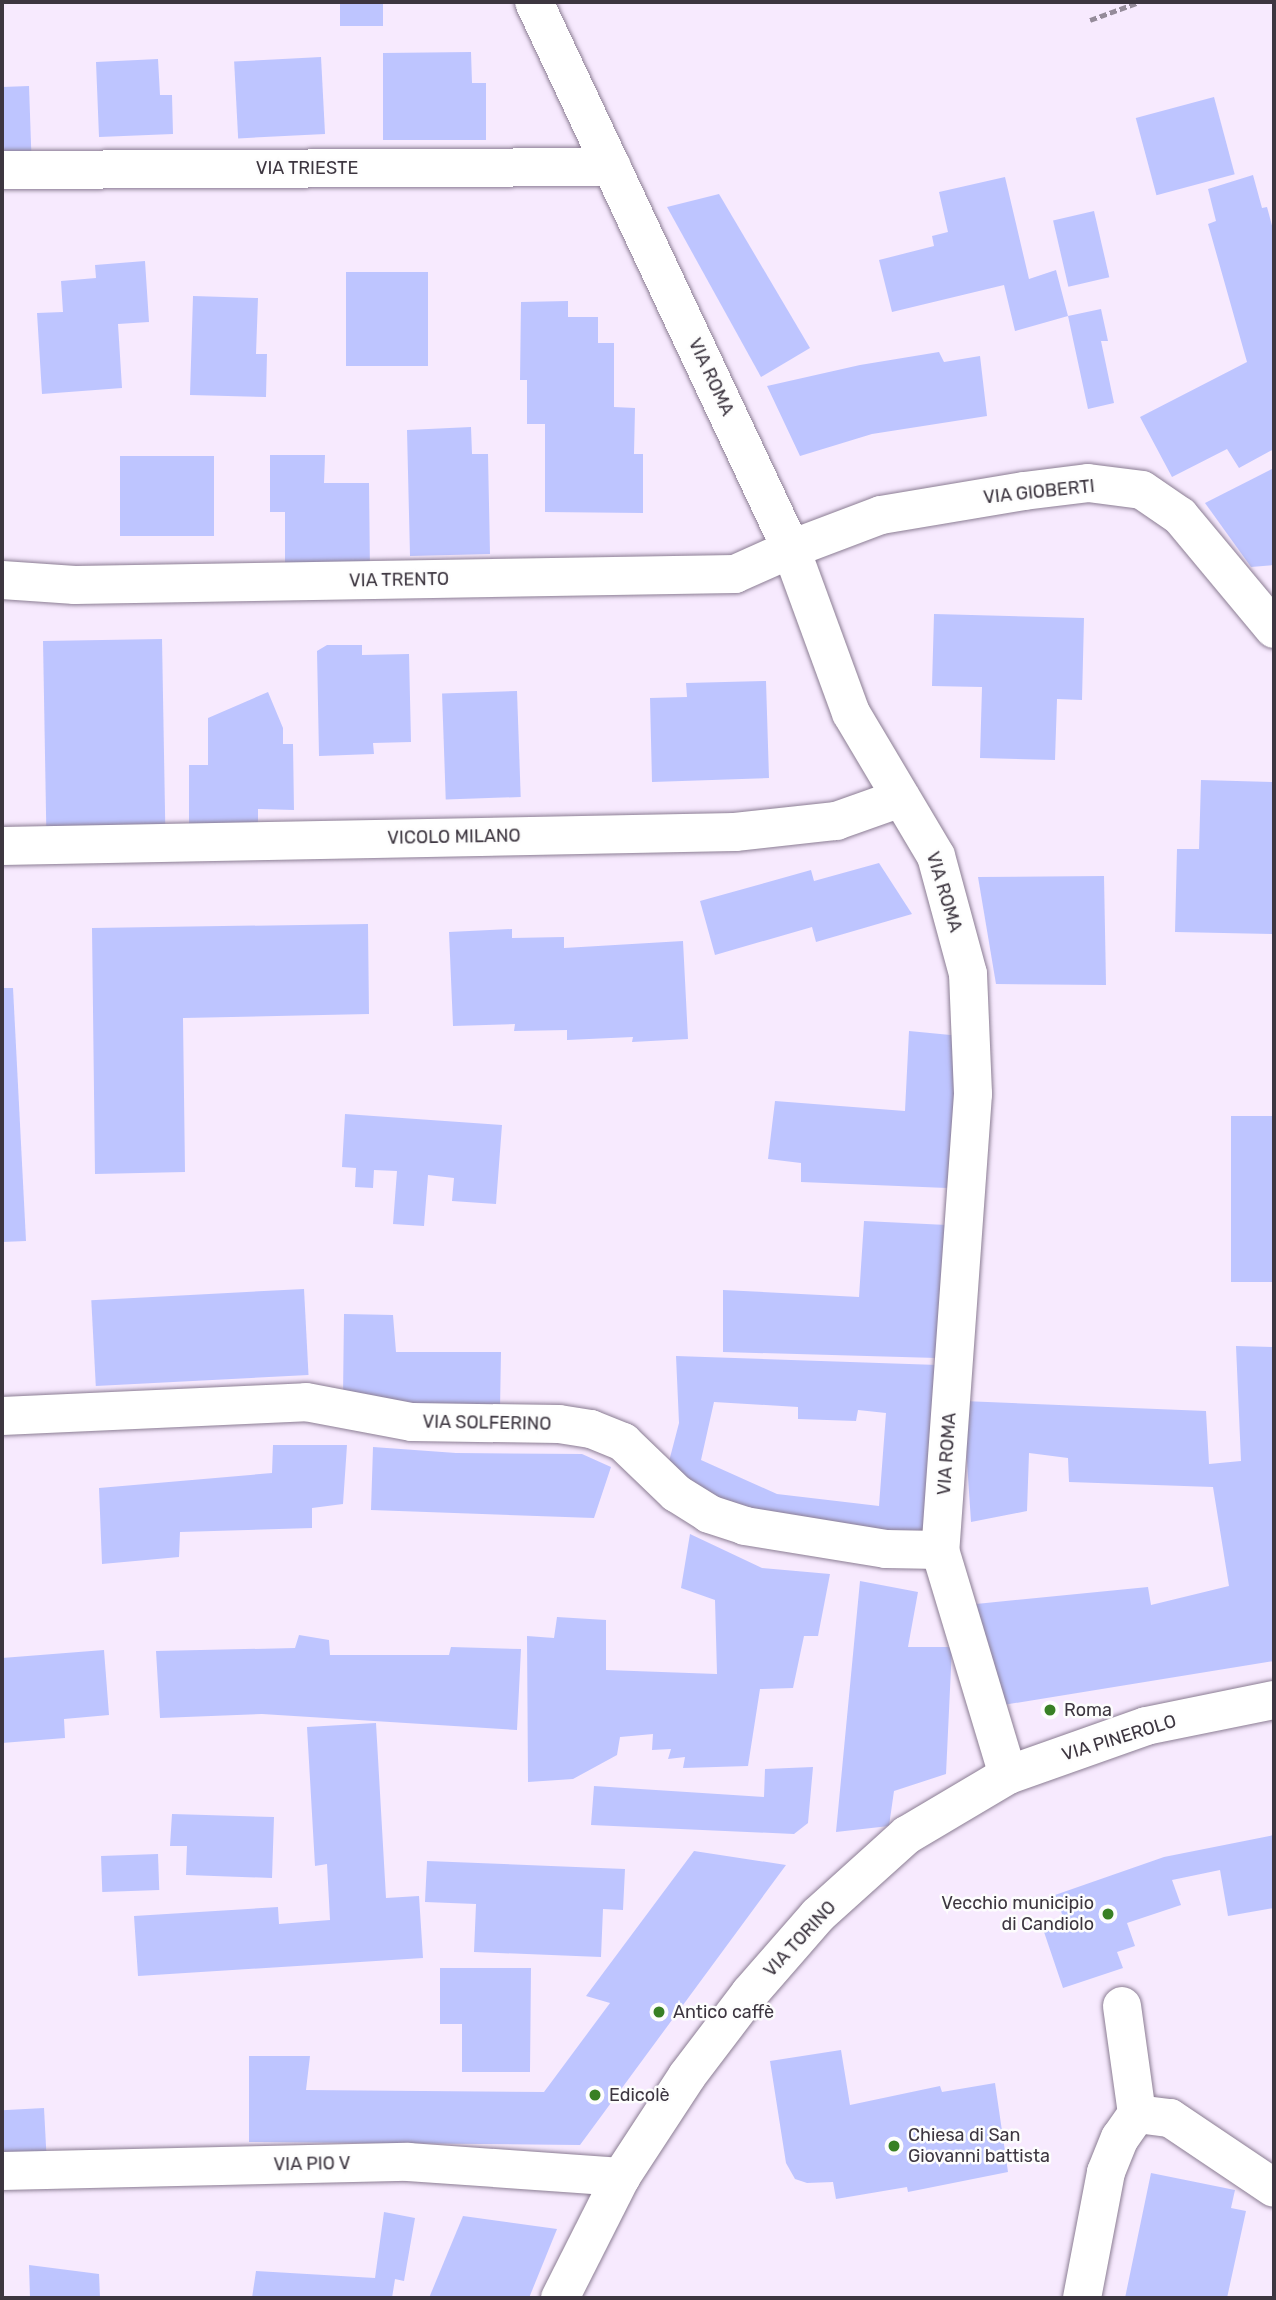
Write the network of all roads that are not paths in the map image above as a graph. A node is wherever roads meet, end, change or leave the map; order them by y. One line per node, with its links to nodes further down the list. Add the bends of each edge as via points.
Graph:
1 (534, 2): 2 (street, VIA ROMA)
2 (612, 167): 3 (street, VIA TRIESTE); 4 (street, VIA ROMA)
3 (2, 170)
4 (792, 549): 5 (street, VIA TRENTO, via 735,574 75,585); 6 (street, VIA GIOBERTI, via 881,515 1088,483 1142,490 1180,516); 7 (street, VIA ROMA, via 851,713)
5 (2, 580)
6 (1274, 629)
7 (901, 798): 8 (street, VICOLO MILANO, via 836,821 735,832); 10 (street, VIA ROMA, via 936,856 968,974 973,1094)
8 (2, 846)
9 (2, 1416): 10 (street, VIA SOLFERINO, via 306,1402 412,1422 559,1423 623,1442 676,1493 709,1514 745,1526 886,1549)
10 (940, 1550): 12 (street, VIA ROMA)
11 (1274, 1700): 12 (street, VIA PINEROLO, via 1146,1726)
12 (1007, 1775): 16 (street, VIA TORINO, via 907,1835 818,1915 750,1993 687,2076)
13 (1122, 2006): 14 (street)
14 (1137, 2114): 17 (street, via 1170,2118); 19 (street, via 1120,2138 1106,2172)
15 (2, 2171): 16 (street, VIA PIO V, via 408,2162)
16 (621, 2177): 18 (street, VIA TORINO)
17 (1274, 2188)
18 (560, 2298)
19 (1082, 2298)

